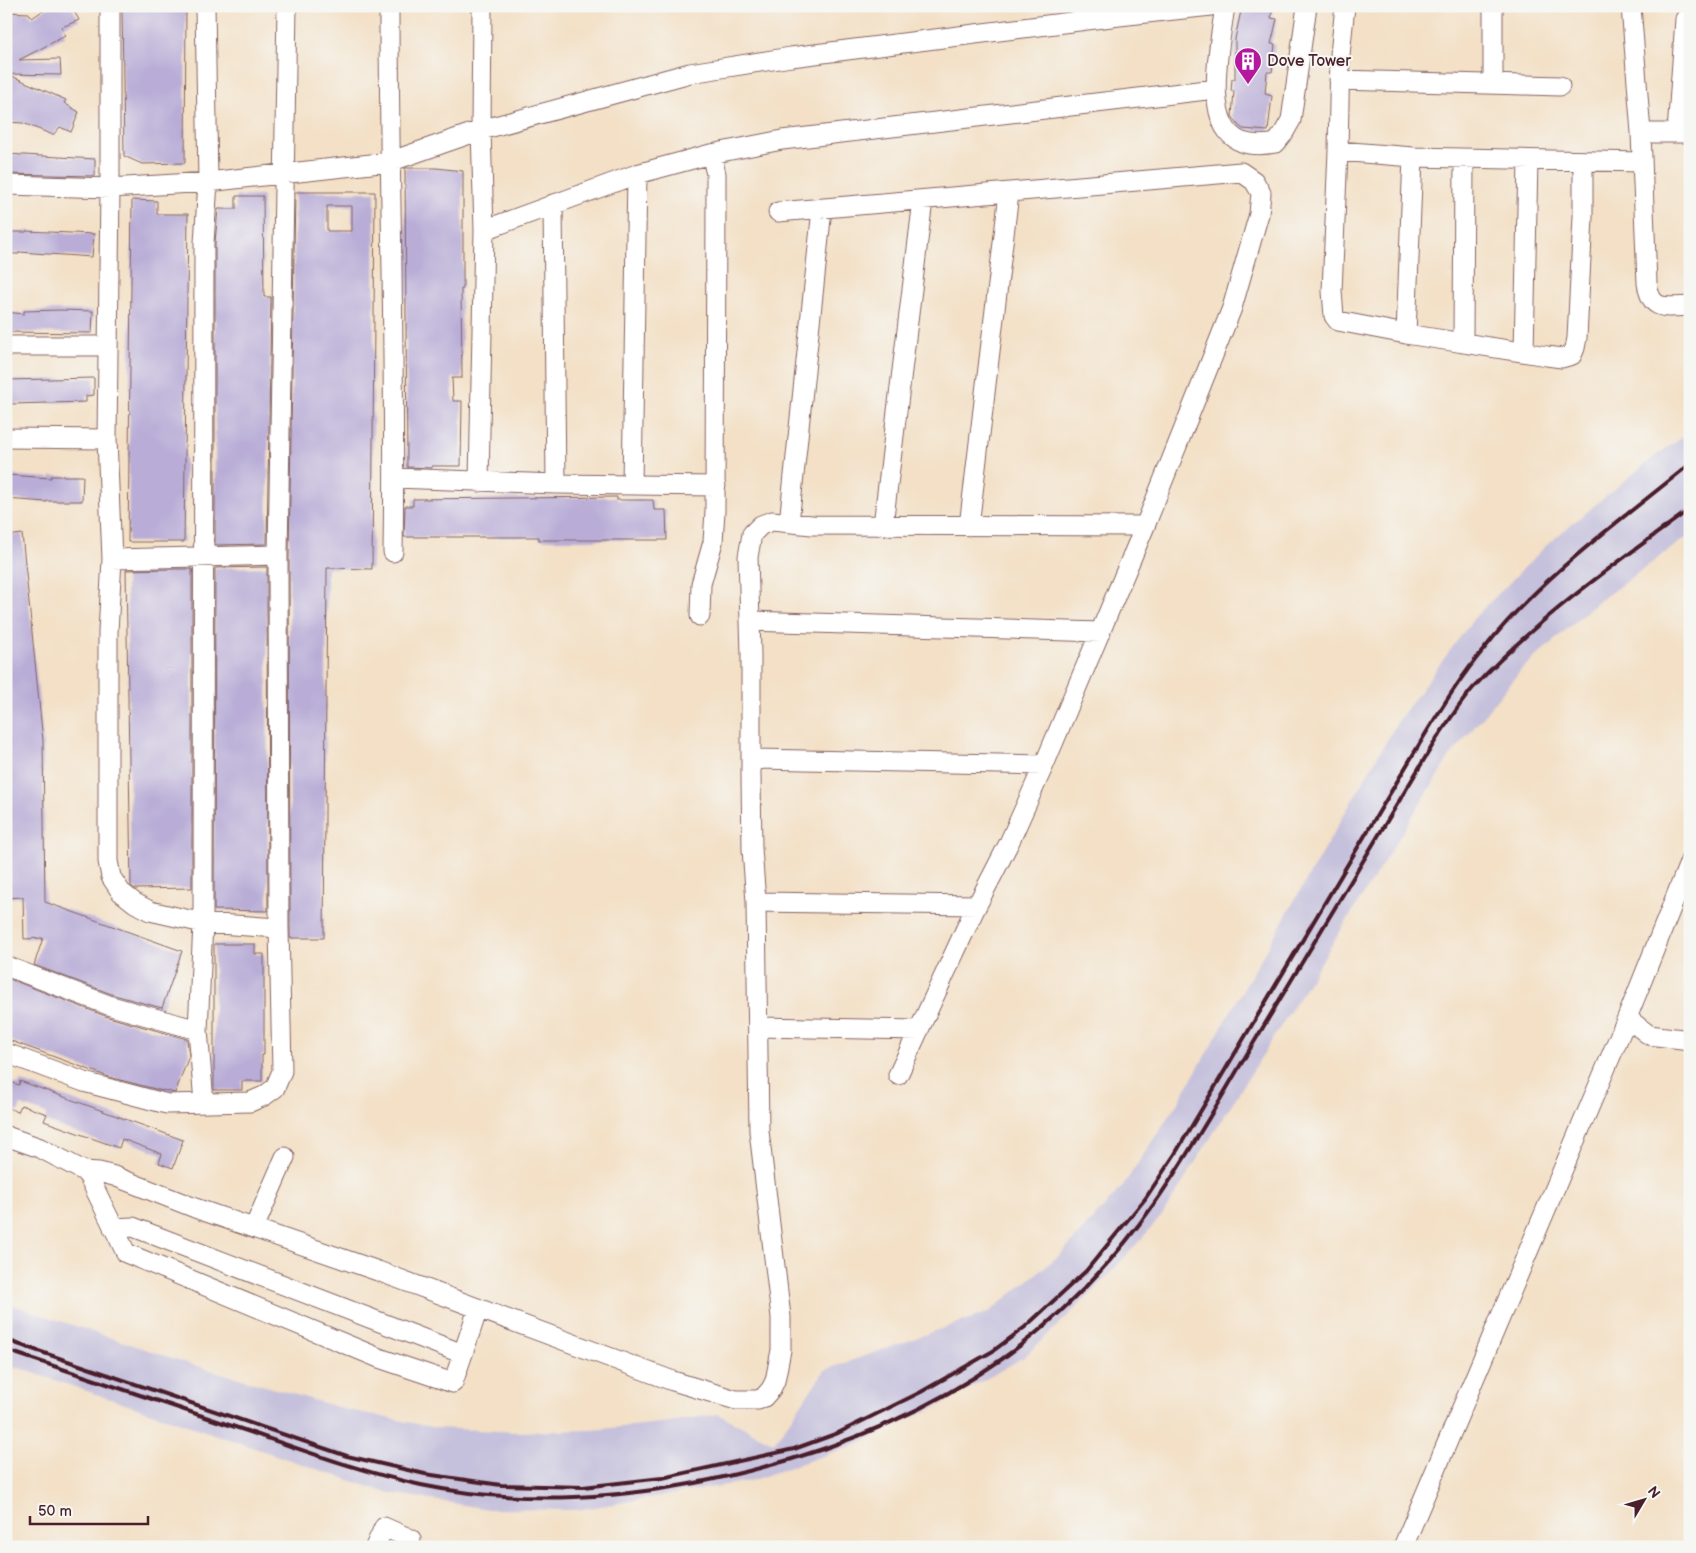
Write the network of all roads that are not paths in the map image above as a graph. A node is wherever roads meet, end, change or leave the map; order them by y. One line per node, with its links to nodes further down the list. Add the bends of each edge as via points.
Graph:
1 (110, 6): 32 (street)
2 (205, 6): 30 (street)
3 (287, 6): 28 (street)
4 (389, 6): 25 (street)
5 (482, 6): 17 (street)
6 (1211, 6): 17 (street, via 791,57 690,73)
7 (1225, 6): 16 (street)
8 (1307, 6): 16 (street, via 1291,120 1276,143 1242,142 1230,135 1222,124)
9 (1345, 6): 13 (street)
10 (1493, 6): 14 (street)
11 (1631, 6): 18 (street)
12 (1690, 13): 19 (street, via 1685,19)
13 (1339, 80): 14 (street); 20 (street)
14 (1493, 84): 15 (street)
15 (1560, 86)
16 (1215, 89): 21 (street, via 782,140)
17 (481, 130): 25 (street); 38 (street)
18 (1641, 133): 19 (street); 27 (street)
19 (1683, 133)
20 (1338, 151): 22 (street); 40 (street, via 1332,291 1334,316 1346,324)
21 (711, 154): 29 (street); 51 (street, via 716,174)
22 (1413, 157): 23 (street); 40 (street)
23 (1464, 158): 24 (street); 41 (street)
24 (1528, 160): 26 (street); 44 (street)
25 (389, 162): 28 (street); 47 (street)
26 (1583, 162): 27 (street); 44 (street, via 1576,348 1572,355 1562,358)
27 (1641, 162): 39 (street, via 1649,296 1657,305)
28 (285, 174): 30 (street); 57 (street)
29 (637, 174): 35 (street); 50 (street)
30 (208, 182): 32 (street); 58 (street, via 204,243)
31 (6, 185): 32 (street)
32 (110, 188): 43 (street)
33 (1009, 193): 34 (street); 54 (street); 55 (street, via 1241,172 1254,180 1261,193 1259,214 1232,308)
34 (924, 200): 36 (street); 53 (street)
35 (553, 204): 38 (street); 49 (street)
36 (822, 209): 37 (street); 52 (street)
37 (778, 212)
38 (484, 230): 48 (street)
39 (1690, 306)
40 (1406, 334): 41 (street)
41 (1463, 343): 44 (street)
42 (6, 346): 43 (street)
43 (107, 346): 46 (street)
44 (1524, 352)
45 (6, 438): 46 (street)
46 (107, 439): 59 (street)
47 (395, 478): 48 (street); 56 (street)
48 (479, 482): 49 (street)
49 (556, 484): 50 (street)
50 (632, 485): 51 (street)
51 (716, 486): 60 (street, via 713,542 701,584)
52 (789, 523): 53 (street); 61 (street, via 772,521 761,525 752,534 748,556)
53 (883, 525): 54 (street)
54 (969, 526): 55 (street)
55 (1145, 526): 62 (street)
56 (393, 552)
57 (278, 555): 58 (street); 69 (street)
58 (204, 556): 59 (street); 68 (street)
59 (112, 559): 68 (street, via 108,632 107,831 111,878 121,892 150,911)
60 (700, 616)
61 (750, 621): 62 (street); 63 (street)
62 (1101, 632): 64 (street)
63 (751, 759): 64 (street); 66 (street)
64 (1044, 765): 67 (street, via 1009,843)
65 (1690, 861): 71 (street)
66 (756, 902): 67 (street); 72 (street)
67 (976, 905): 74 (street)
68 (203, 923): 69 (street); 73 (street)
69 (279, 928): 78 (street, via 282,1071 279,1079 275,1088 250,1102)
70 (6, 966): 73 (street, via 111,1006)
71 (1627, 1018): 75 (street, via 1650,1035); 88 (street)
72 (758, 1027): 74 (street); 84 (street, via 759,1131 781,1317 782,1350 771,1389 758,1400 748,1401 710,1393)
73 (198, 1030): 78 (street)
74 (919, 1030): 77 (street)
75 (1690, 1040)
76 (6, 1053): 78 (street, via 84,1082 167,1104)
77 (898, 1075)
78 (204, 1103)
79 (6, 1136): 81 (street, via 40,1148)
80 (285, 1157): 83 (street)
81 (84, 1172): 82 (street); 83 (street, via 114,1176)
82 (113, 1228): 85 (street, via 133,1227); 85 (street, via 126,1253 379,1358 453,1384)
83 (254, 1228): 84 (street)
84 (478, 1309): 85 (street)
85 (463, 1354)
86 (375, 1547): 87 (street, via 384,1527 411,1539)
87 (407, 1547)
88 (1403, 1547)

